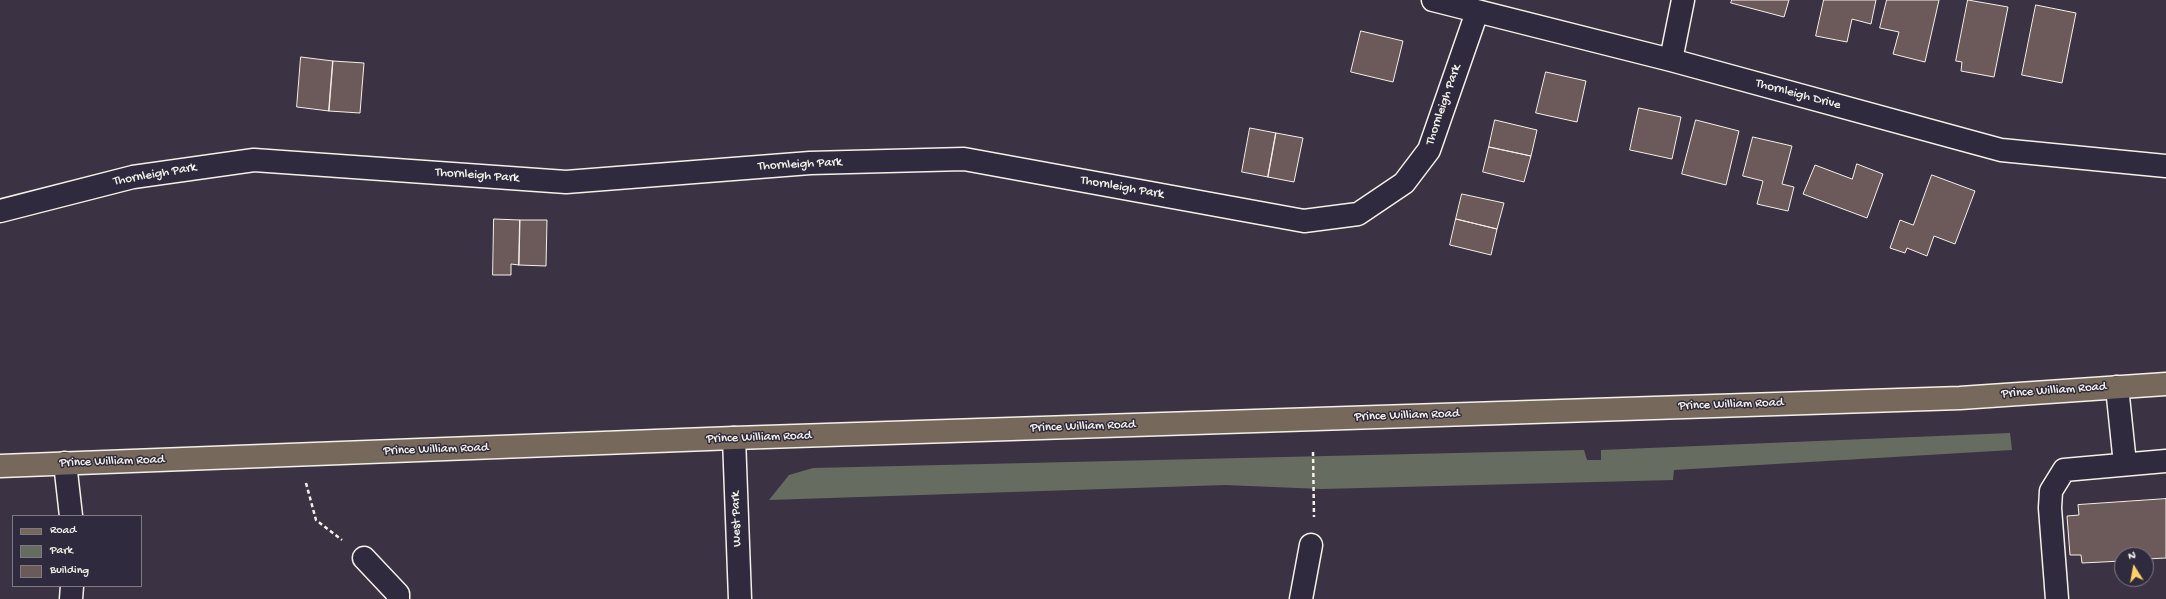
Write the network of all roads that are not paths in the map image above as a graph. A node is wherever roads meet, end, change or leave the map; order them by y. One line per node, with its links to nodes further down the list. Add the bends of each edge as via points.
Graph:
1 (1434, 0): 3 (street, Thornleigh Drive)
2 (1683, 0): 4 (street)
3 (1476, 12): 4 (street, Thornleigh Drive); 6 (street, Thornleigh Park, via 1429,150 1404,183 1358,214 1304,221 964,159 810,163 566,182 254,160 133,177)
4 (1671, 60): 5 (street, Thornleigh Drive, via 2000,150)
5 (2166, 166)
6 (0, 211)
7 (2166, 384): 8 (main road, Prince William Road)
8 (2117, 387): 9 (main road, Prince William Road, via 1960,398); 12 (street)
9 (734, 438): 11 (main road, Prince William Road); 20 (street, West Park)
10 (2166, 461): 12 (street)
11 (65, 463): 13 (main road, Prince William Road); 14 (street)
12 (2125, 464): 22 (street, via 2064,470 2051,491)
13 (0, 466)
14 (71, 515)
15 (1311, 545): 21 (street)
16 (364, 558): 19 (street, via 398,594)
17 (72, 587): 18 (street)
18 (71, 599)
19 (398, 599)
20 (740, 599)
21 (1301, 599)
22 (2057, 599)

